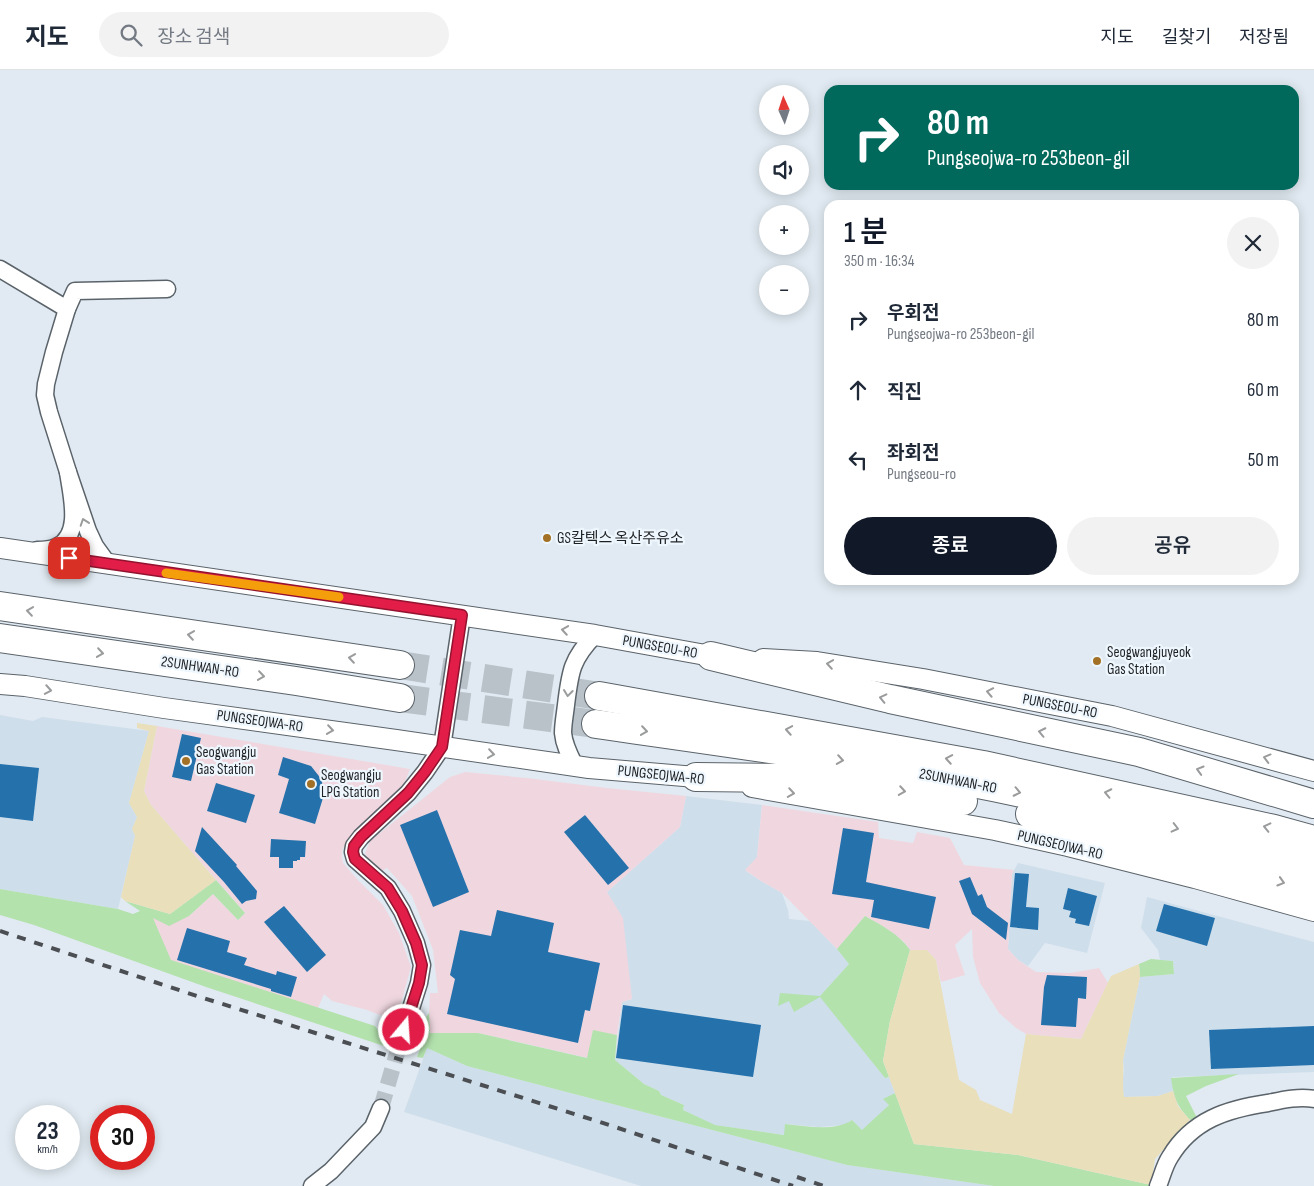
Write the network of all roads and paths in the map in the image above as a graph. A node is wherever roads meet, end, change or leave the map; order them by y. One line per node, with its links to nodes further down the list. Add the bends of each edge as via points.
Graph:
1 (0, 269): 3 (street)
2 (167, 289): 3 (street, via 75,291)
3 (67, 309): 4 (street, via 45,395)
4 (68, 472): 6 (street, via 74,512 69,536 55,548); 7 (street, one-way to 4, via 88,532)
5 (0, 548): 6 (street, PUNGSEOU-RO)
6 (29, 552): 7 (street, PUNGSEOU-RO)
7 (108, 564): 9 (street, PUNGSEOU-RO)
8 (0, 606): 13 (highway, 2SUNHWAN-RO, one-way to 8)
9 (462, 615): 10 (street, PUNGSEOU-RO, one-way to 9); 18 (street)
10 (595, 635): 12 (street, PUNGSEOU-RO); 19 (street, one-way to 19, via 584,645 570,673 563,732)
11 (0, 638): 16 (highway, 2SUNHWAN-RO, one-way to 16)
12 (710, 656): 20 (street, PUNGSEOU-RO, one-way to 12, via 1112,716 1022,698 817,662); 22 (highway, one-way to 12, via 1139,752 890,699)
13 (400, 665)
14 (0, 684): 18 (street, PUNGSEOJWA-RO, one-way to 18)
15 (599, 696): 23 (highway, 2SUNHWAN-RO, one-way to 15, via 983,765)
16 (400, 698)
17 (596, 724): 24 (highway, 2SUNHWAN-RO, one-way to 24, via 845,761 1016,792)
18 (442, 747): 19 (street, PUNGSEOJWA-RO, one-way to 19); 27 (street, via 408,793 361,837 353,852 355,859 388,888 402,911 422,965)
19 (575, 766): 21 (street, PUNGSEOJWA-RO)
20 (1314, 771)
21 (696, 777): 25 (highway, one-way to 25, via 797,778 960,800 1028,813 1164,848); 26 (street, PUNGSEOJWA-RO, one-way to 26, via 995,830 1195,878)
22 (1314, 804)
23 (1314, 840)
24 (1314, 864)
25 (1314, 892)
26 (1314, 911)
27 (400, 1043)
28 (1314, 1099): 31 (street, via 1288,1100 1233,1110 1192,1130 1166,1164)
29 (381, 1108): 30 (street, via 373,1127 332,1171)
30 (312, 1186)
31 (1158, 1186)

